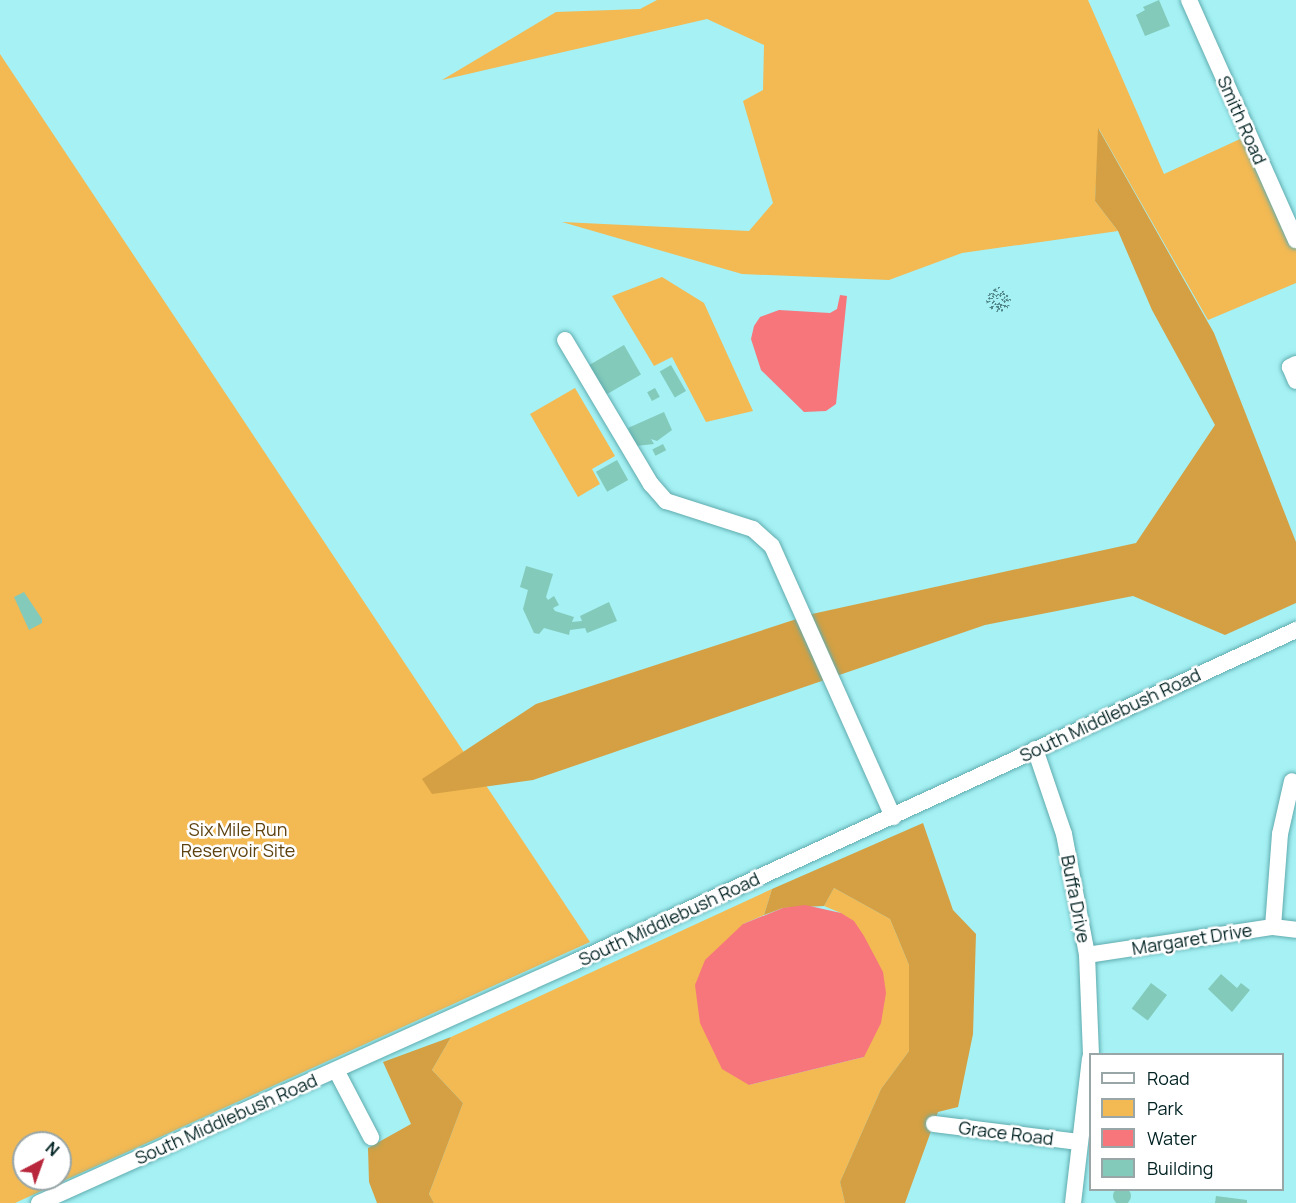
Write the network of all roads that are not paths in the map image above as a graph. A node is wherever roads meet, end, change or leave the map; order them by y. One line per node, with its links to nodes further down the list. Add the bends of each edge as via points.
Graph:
1 (1189, 0): 2 (street, Smith Road)
2 (1296, 240)
3 (565, 340): 7 (street, via 651,484 666,501 753,529 772,546)
4 (1296, 630): 5 (street, South Middlebush Road)
5 (1035, 749): 7 (street, South Middlebush Road); 10 (street, Buffa Drive, via 1064,834)
6 (1292, 781): 8 (street, via 1280,834)
7 (893, 817): 12 (street, South Middlebush Road)
8 (1272, 927): 9 (street, Margaret Drive); 10 (street, Margaret Drive)
9 (1296, 930)
10 (1087, 955): 11 (street, Buffa Drive)
11 (1091, 1053)
12 (336, 1070): 15 (street); 17 (street, South Middlebush Road)
13 (1089, 1070): 16 (street, Buffa Drive)
14 (934, 1124): 16 (street, Grace Road)
15 (371, 1137)
16 (1078, 1142): 18 (street, Buffa Drive)
17 (39, 1203)
18 (1073, 1203)

